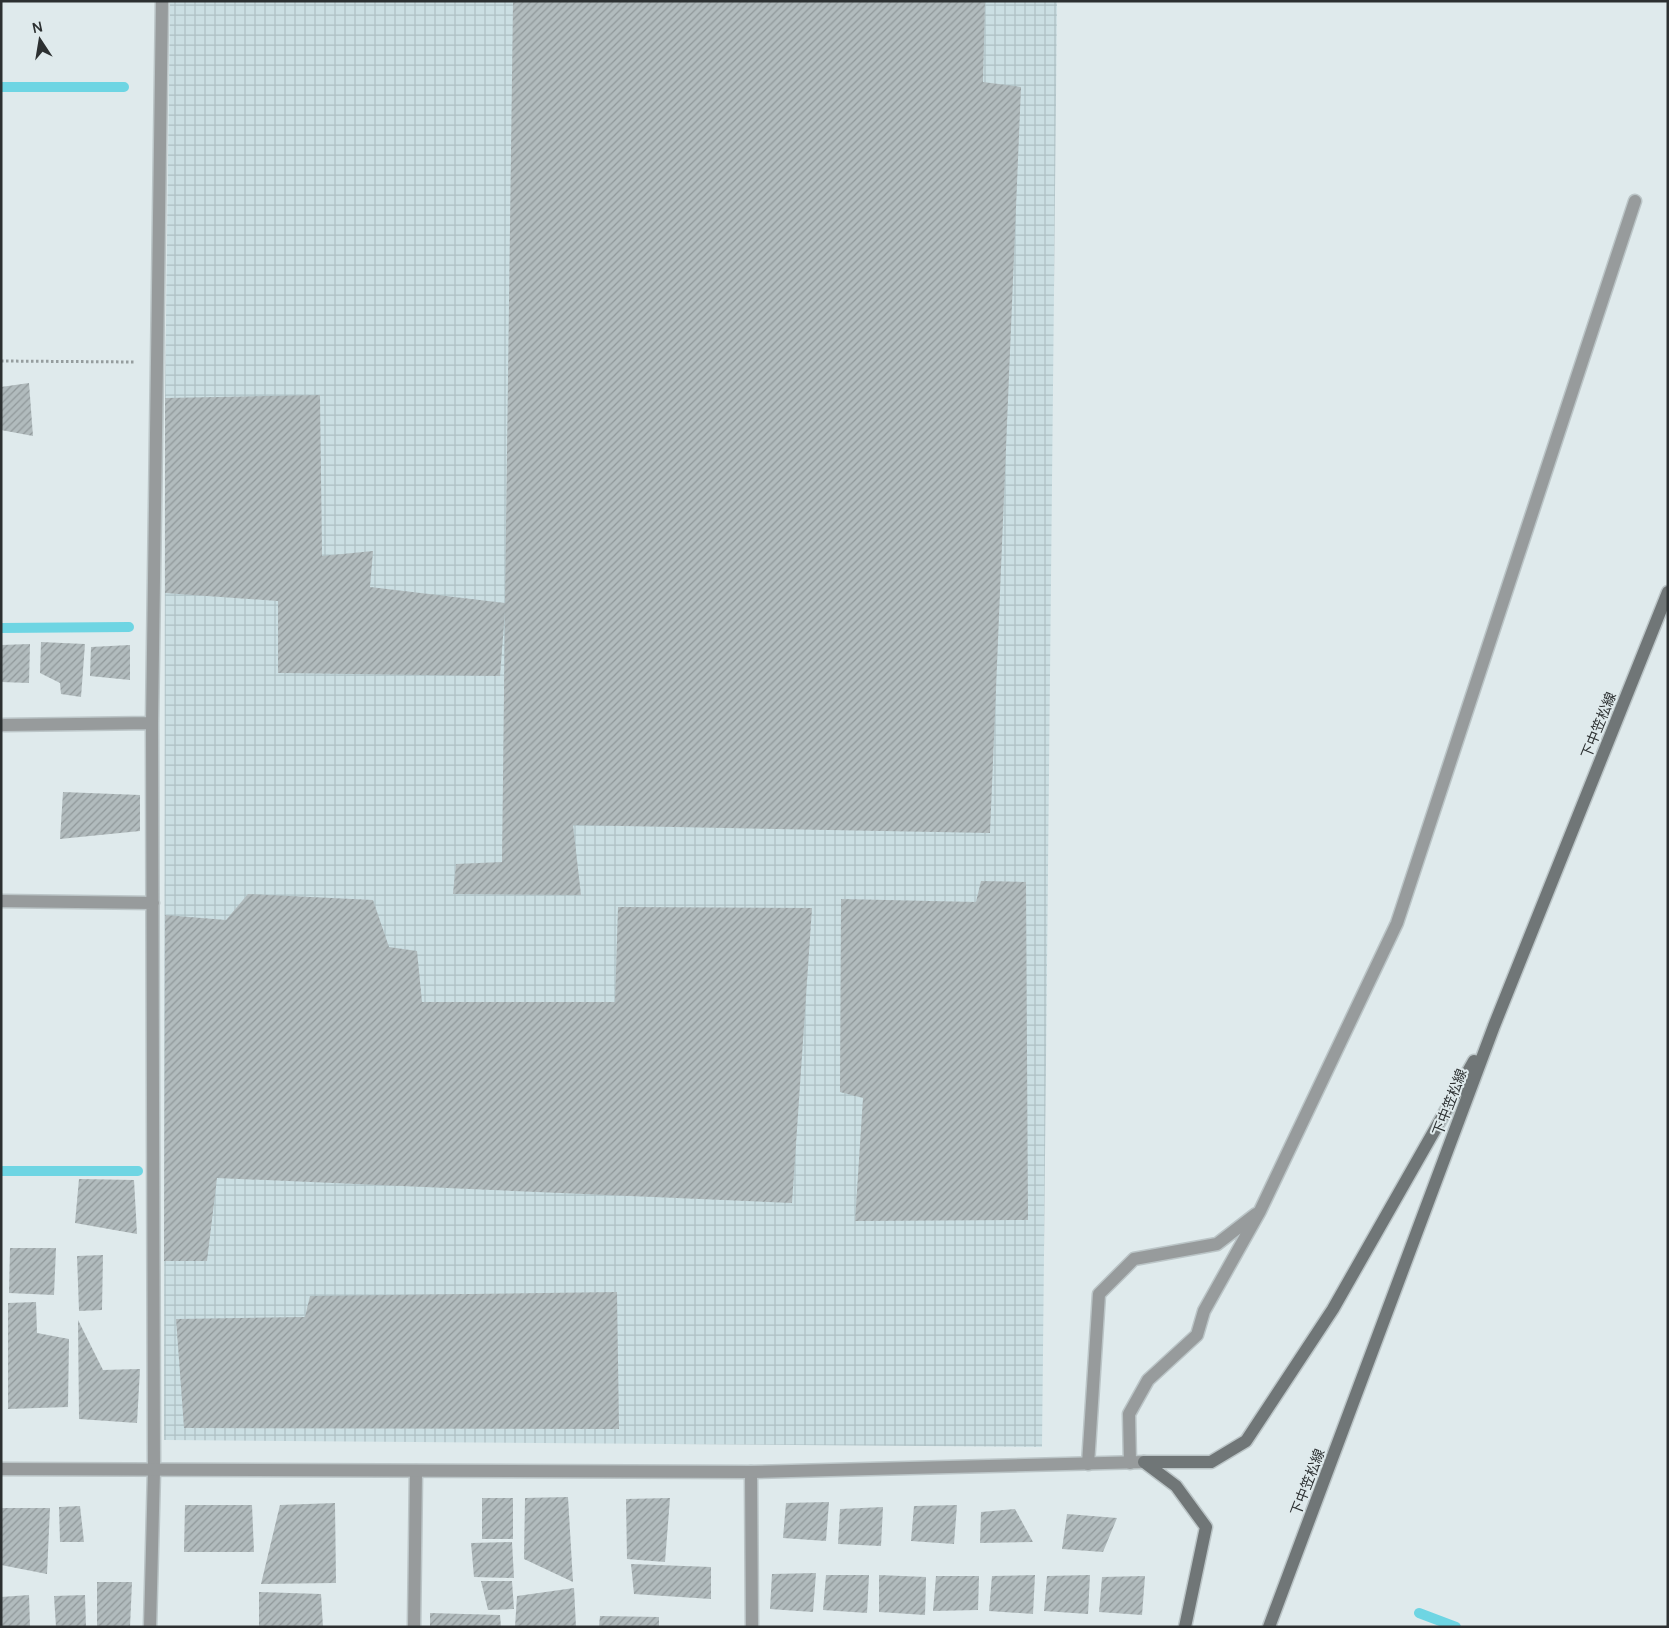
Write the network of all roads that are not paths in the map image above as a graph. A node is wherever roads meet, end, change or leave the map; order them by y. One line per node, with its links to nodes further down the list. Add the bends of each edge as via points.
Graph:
1 (162, 1): 4 (street)
2 (1635, 201): 9 (street, via 1396,923)
3 (1668, 592): 8 (main road, 下中笠松線)
4 (152, 723): 5 (street); 7 (street)
5 (4, 725)
6 (1, 901): 7 (street)
7 (153, 903): 14 (street)
8 (1494, 1026): 11 (main road, via 1333,1309 1246,1441 1211,1462); 21 (main road, 下中笠松線)
9 (1260, 1211): 10 (street, via 1204,1311 1197,1334 1148,1380 1129,1414); 12 (street, via 1217,1244 1134,1259 1099,1294)
10 (1130, 1462): 11 (street); 12 (street)
11 (1144, 1462): 20 (main road, via 1176,1486 1206,1527)
12 (1088, 1464): 16 (street)
13 (1, 1469): 14 (street)
14 (154, 1471): 15 (street); 17 (street)
15 (416, 1471): 16 (street); 18 (street)
16 (751, 1472): 19 (street)
17 (150, 1627)
18 (414, 1627)
19 (752, 1627)
20 (1185, 1627)
21 (1269, 1627)

